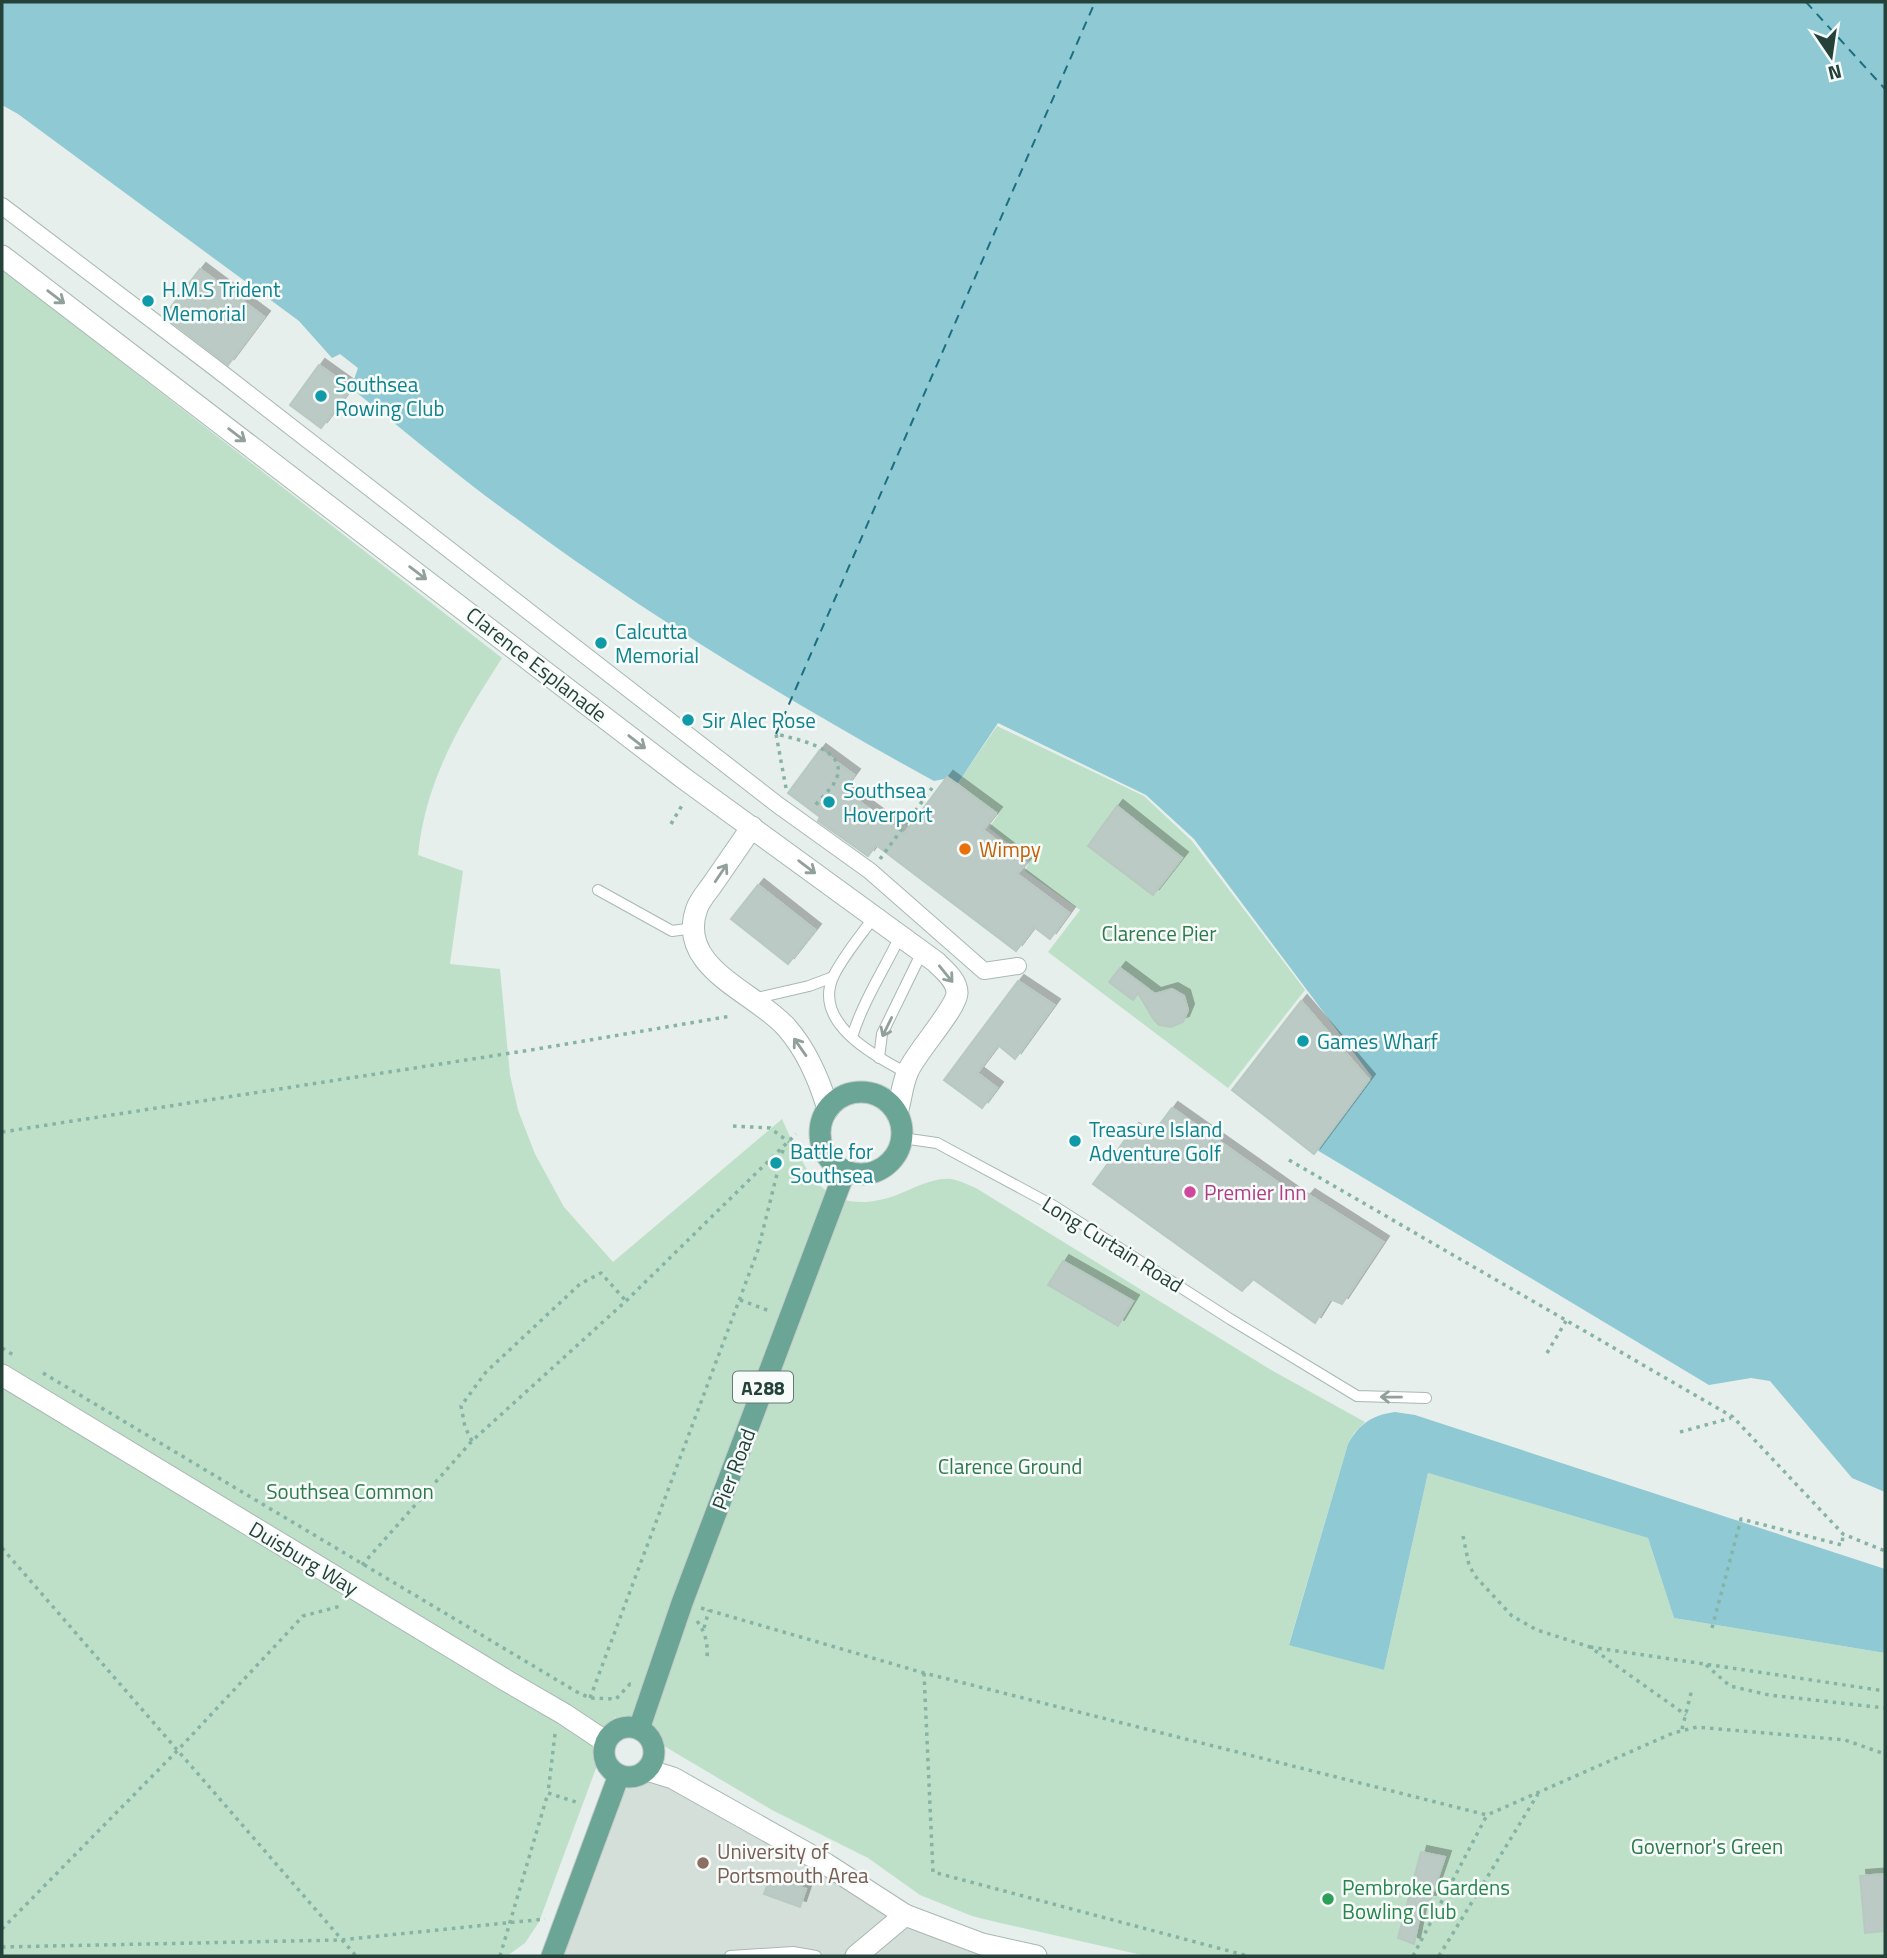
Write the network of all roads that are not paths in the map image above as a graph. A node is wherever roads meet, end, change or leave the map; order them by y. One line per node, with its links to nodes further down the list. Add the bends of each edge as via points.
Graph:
1 (2, 206): 9 (street, via 870,872 984,971)
2 (2, 256): 3 (street, Clarence Esplanade, one-way to 3)
3 (751, 827): 5 (street, Clarence Esplanade, one-way to 5); 6 (street, one-way to 3, via 698,907)
4 (598, 890): 6 (lane, via 672,931)
5 (874, 917): 7 (street, Clarence Esplanade); 10 (lane)
6 (694, 928): 11 (street, via 698,949 709,966)
7 (900, 936): 8 (street, Clarence Esplanade); 12 (lane, via 863,1003)
8 (922, 952): 13 (lane, one-way to 13, via 883,1034); 14 (street, Clarence Esplanade, one-way to 14, via 951,977 957,993)
9 (1018, 966)
10 (833, 977): 11 (lane); 12 (lane, via 830,1000 835,1020)
11 (753, 999): 15 (street, one-way to 11, via 810,1062 786,1027)
12 (852, 1037): 13 (lane)
13 (879, 1058): 14 (lane)
14 (907, 1073): 16 (street, Clarence Esplanade)
15 (828, 1109): 16 (main road, via 850,1093 864,1092 889,1102); 18 (main road, via 822,1119 821,1144 826,1155)
16 (897, 1113): 17 (main road)
17 (902, 1138): 18 (main road, via 891,1161 881,1169 857,1174); 20 (lane, Long Curtain Road, one-way to 17, via 1357,1396 1054,1206 937,1143)
18 (845, 1171): 21 (main road, Pier Road / A288, via 682,1602)
19 (2, 1375): 22 (street, Duisburg Way)
20 (1426, 1398)
21 (639, 1729): 22 (main road, via 620,1729); 23 (main road, via 653,1743)
22 (606, 1742): 24 (main road, via 606,1761)
23 (647, 1770): 24 (main road, via 638,1776); 25 (street, via 673,1778 826,1864)
24 (619, 1775): 27 (main road)
25 (905, 1915): 26 (street); 30 (street)
26 (981, 1950): 31 (street)
27 (552, 1956)
28 (730, 1956): 29 (lane, via 793,1952)
29 (816, 1956)
30 (856, 1956)
31 (1036, 1956)

